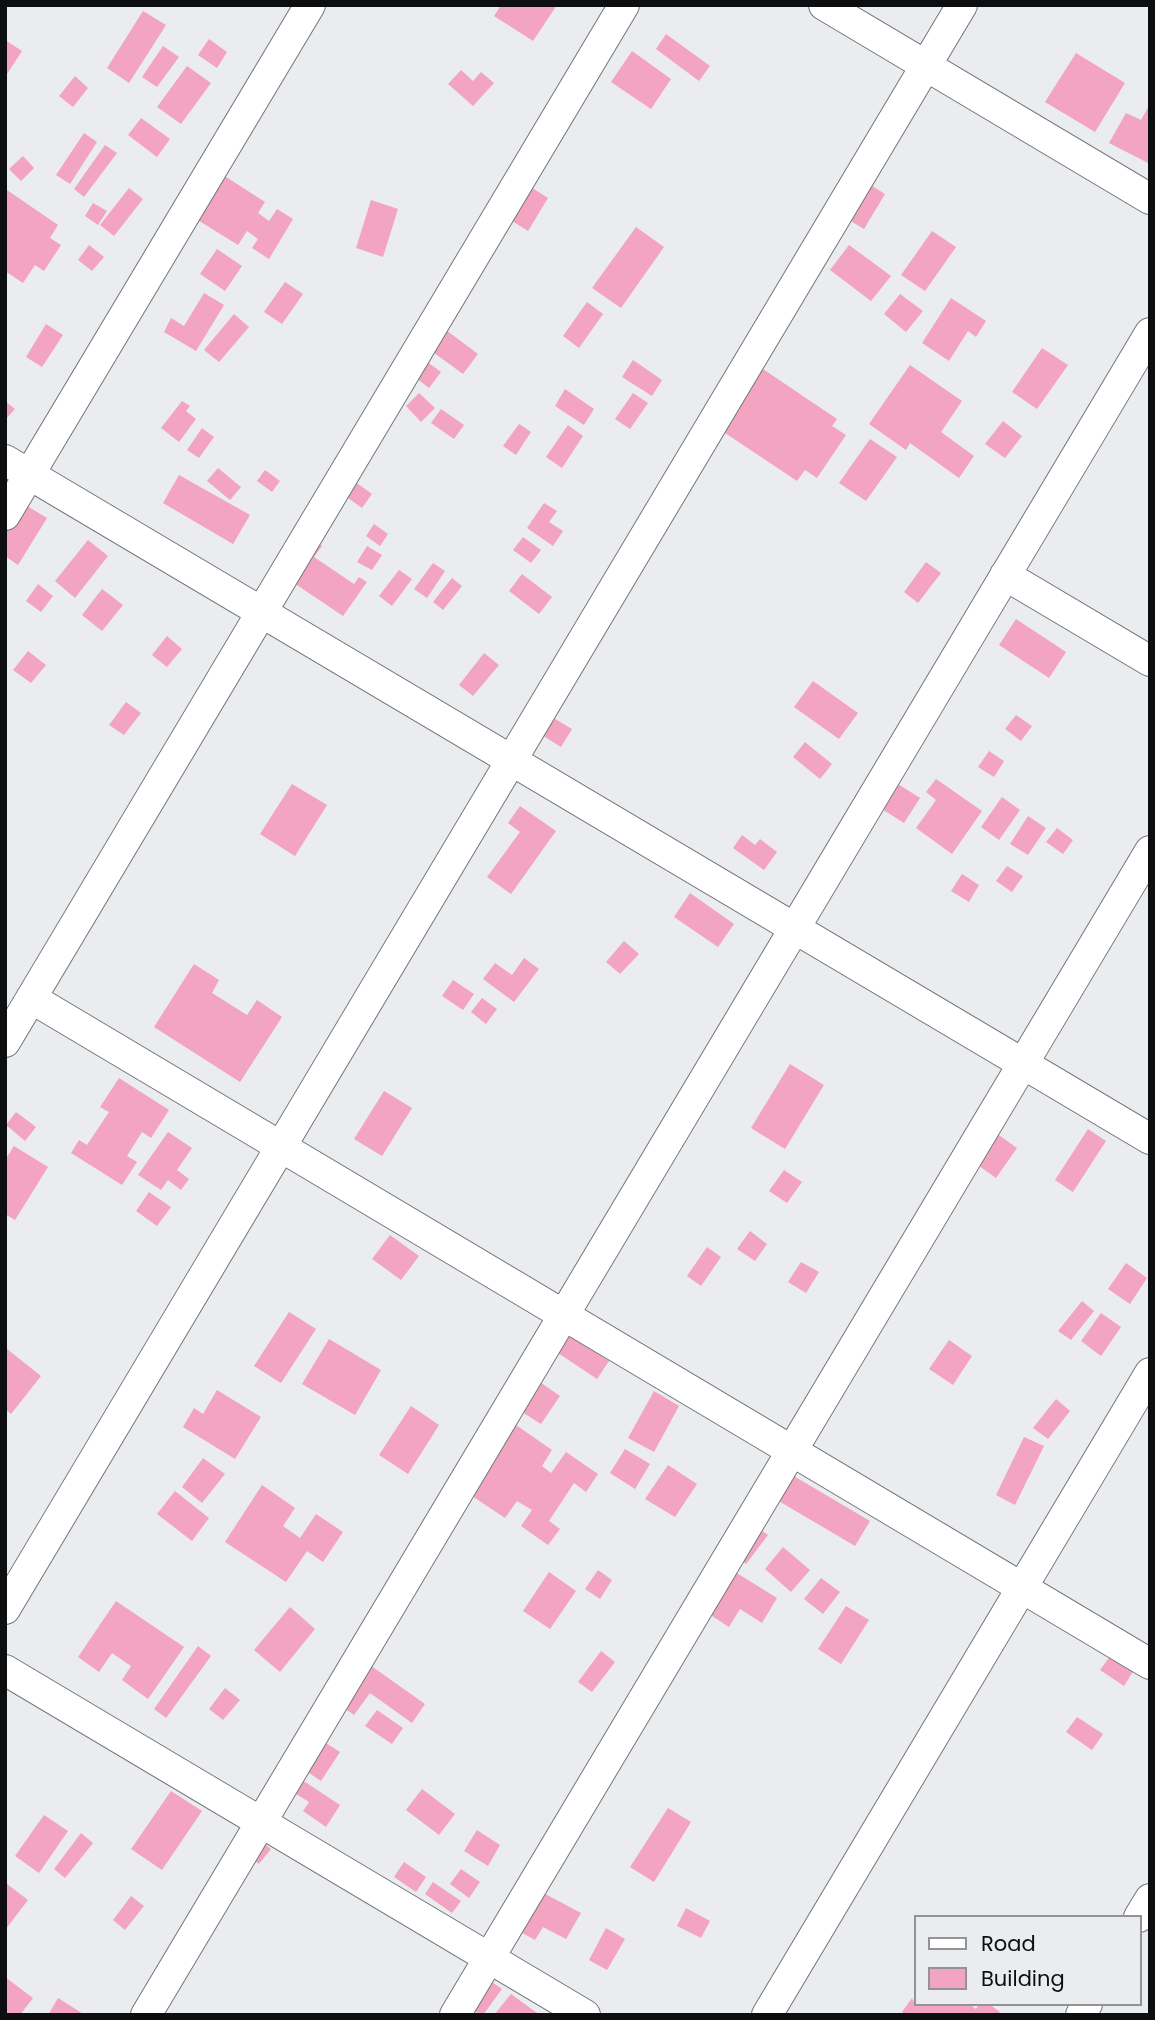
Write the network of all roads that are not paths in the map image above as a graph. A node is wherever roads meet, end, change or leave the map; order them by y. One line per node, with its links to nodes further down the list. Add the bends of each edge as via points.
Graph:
1 (310, 5): 8 (street)
2 (624, 5): 11 (street)
3 (824, 5): 5 (street)
4 (962, 5): 5 (street)
5 (926, 66): 6 (street); 13 (street)
6 (1150, 199)
7 (1150, 333): 10 (street)
8 (18, 467): 9 (street); 11 (street)
9 (5, 515)
10 (1005, 575): 12 (street); 15 (street)
11 (262, 612): 13 (street); 16 (street)
12 (1150, 661)
13 (512, 760): 15 (street); 20 (street)
14 (1150, 851): 18 (street)
15 (794, 929): 18 (street); 21 (street)
16 (31, 998): 17 (street); 20 (street)
17 (6, 1039)
18 (1023, 1064): 19 (street); 23 (street)
19 (1150, 1139)
20 (281, 1147): 21 (street); 25 (street)
21 (563, 1315): 23 (street); 28 (street)
22 (1150, 1373): 24 (street)
23 (792, 1451): 24 (street); 31 (street)
24 (1022, 1588): 26 (street); 35 (street)
25 (5, 1609)
26 (1150, 1664)
27 (5, 1670): 28 (street)
28 (261, 1822): 31 (street); 32 (street)
29 (1150, 1899): 30 (street)
30 (1140, 1915)
31 (489, 1958): 33 (street); 34 (street)
32 (146, 2015)
33 (455, 2015)
34 (585, 2015)
35 (766, 2015)

